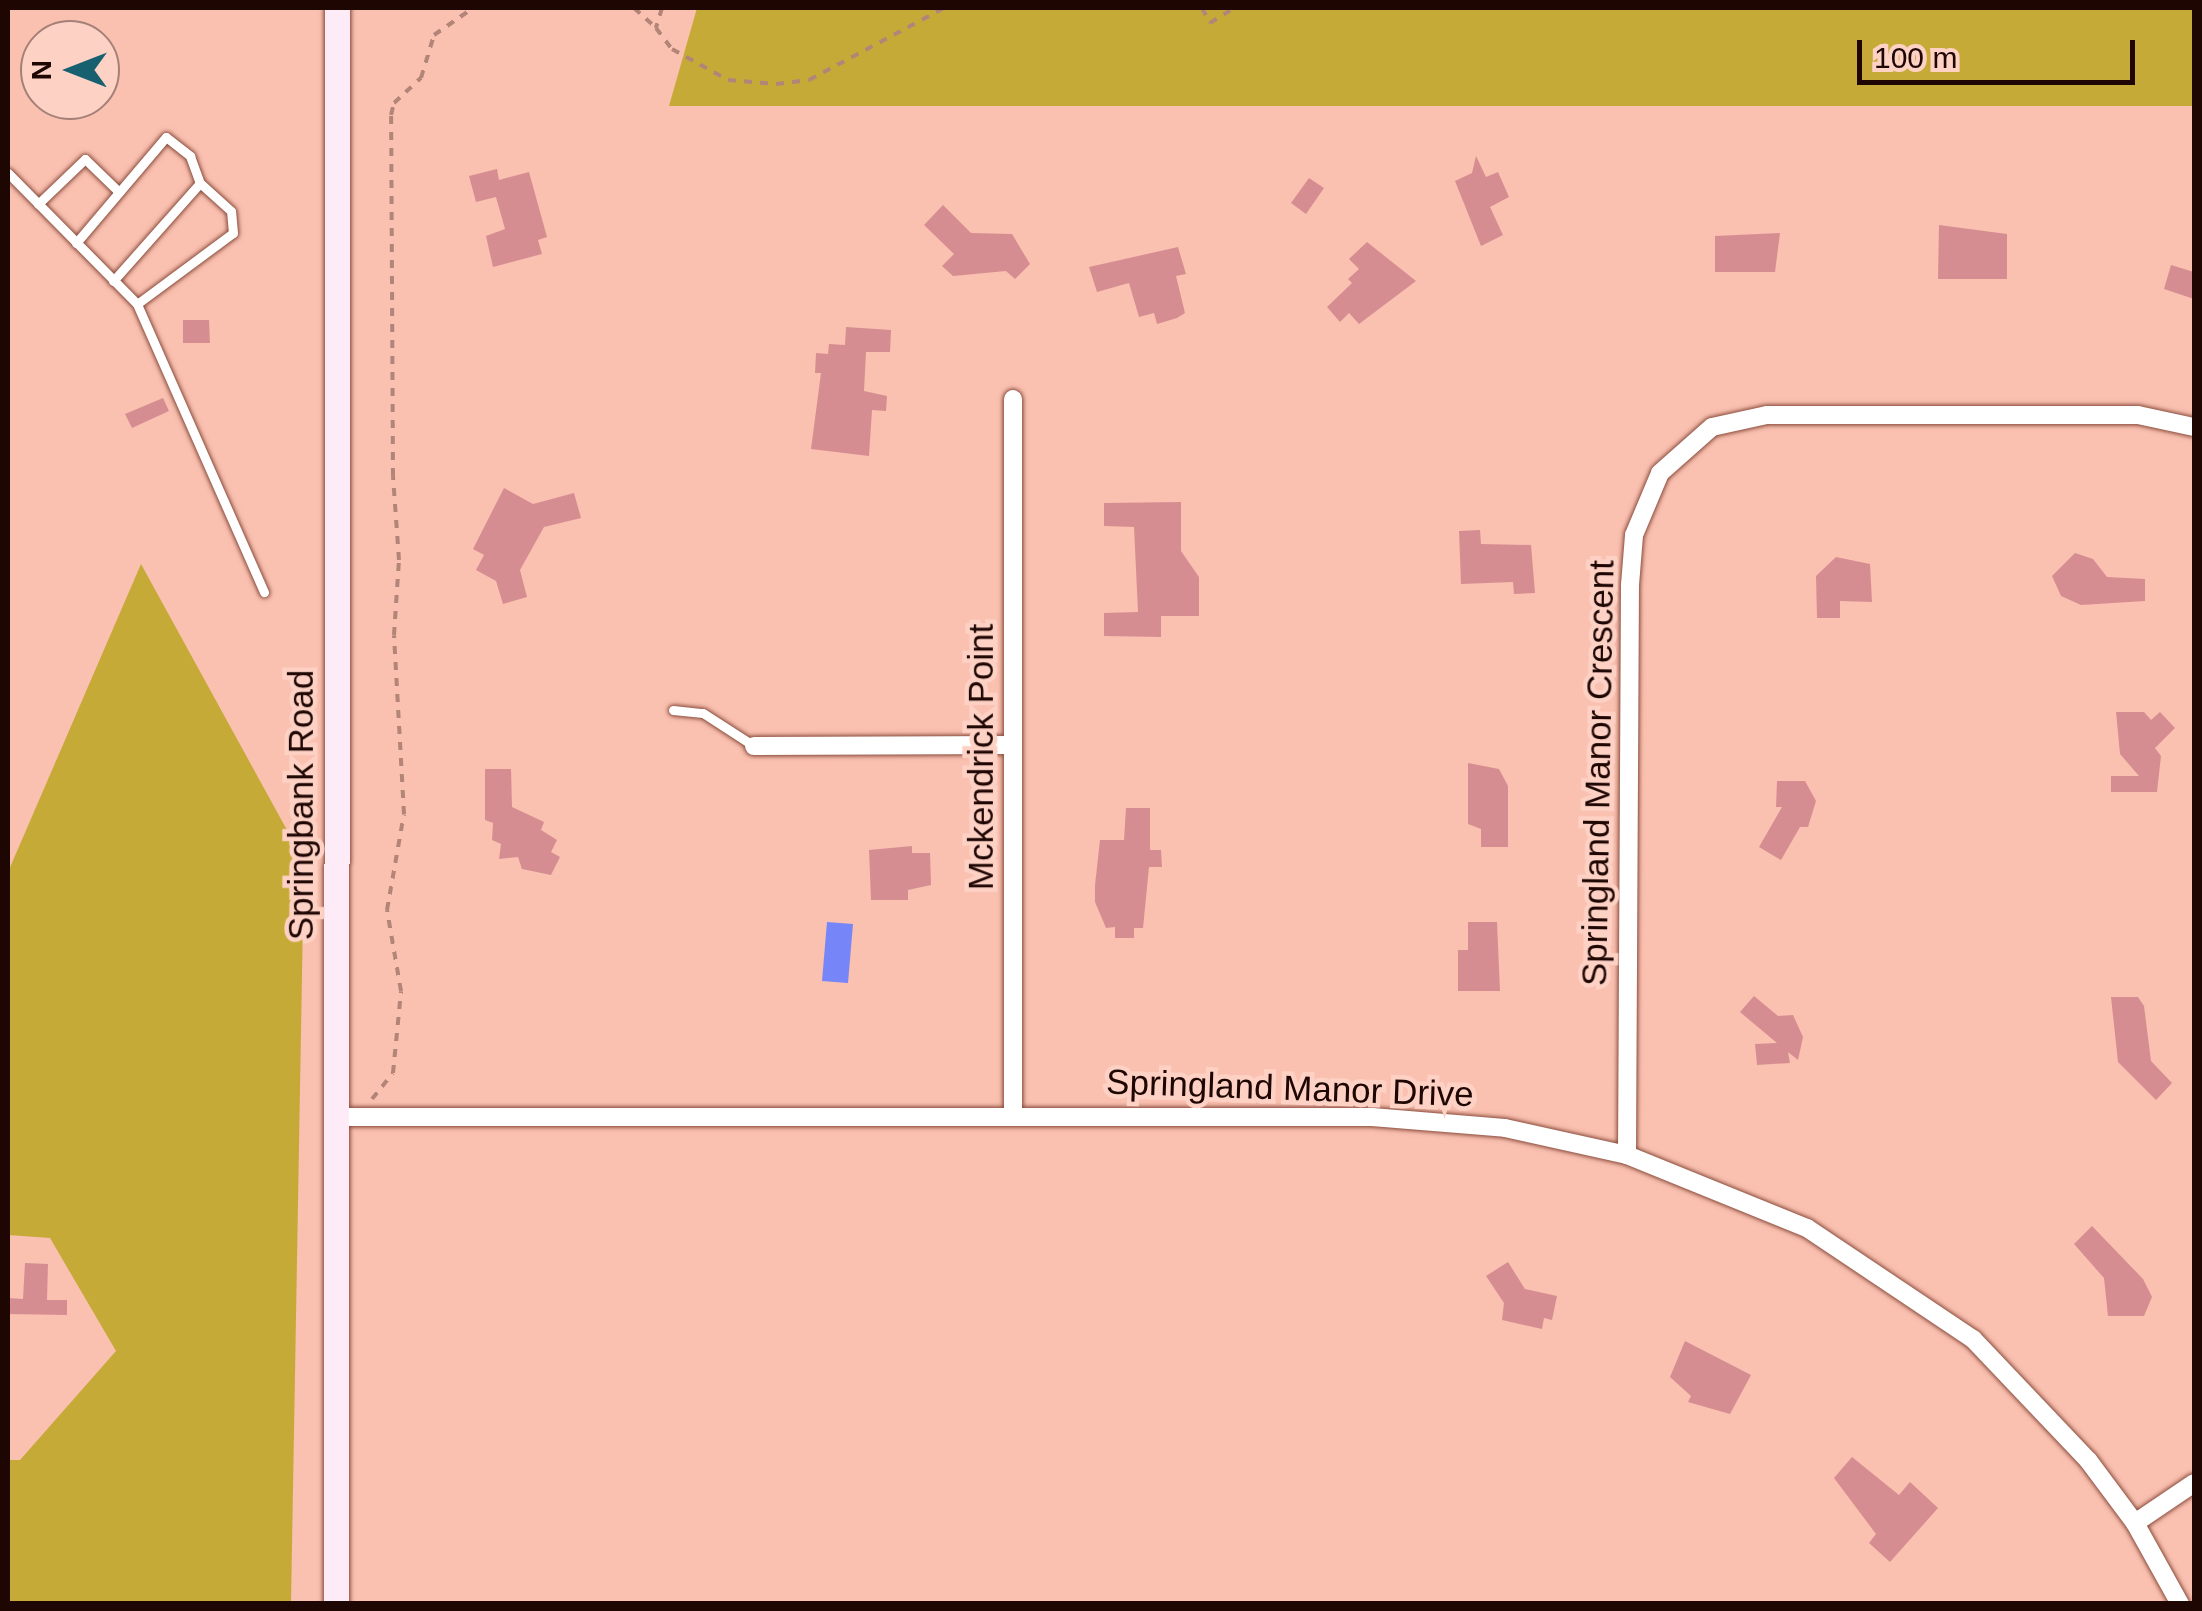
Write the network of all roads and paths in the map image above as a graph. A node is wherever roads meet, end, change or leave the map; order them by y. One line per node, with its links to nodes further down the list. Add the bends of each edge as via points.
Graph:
1 (337, 8): 23 (street, Springbank Road)
2 (472, 8): 23 (path, via 434,35 421,78 391,115 397,398 392,476 400,560 394,634 404,814 388,935 401,990 393,1073)
3 (634, 8): 8 (path)
4 (662, 8): 8 (path)
5 (944, 8): 8 (path, via 809,80 776,84 712,73 672,49)
6 (1202, 8): 7 (path, via 1215,23)
7 (1234, 8)
8 (656, 28)
9 (8, 173): 12 (lane)
10 (200, 183): 11 (lane, via 190,156 166,137); 14 (lane); 15 (lane, via 231,211 233,233)
11 (119, 192): 12 (lane, via 85,159); 13 (lane)
12 (38, 204): 13 (lane)
13 (76, 242): 14 (lane)
14 (112, 280): 15 (lane)
15 (137, 304): 18 (lane)
16 (1013, 400): 20 (street, Mckendrick Point)
17 (2194, 427): 24 (street, Springland Manor Crescent, via 2138,416 1767,415 1712,427 1660,473 1634,535 1630,585)
18 (264, 592)
19 (672, 710): 21 (lane, via 702,713)
20 (1013, 745): 21 (street); 22 (street, Mckendrick Point)
21 (754, 746)
22 (1013, 1115): 23 (street, Springland Manor Drive); 24 (street, Springland Manor Drive, via 1372,1117 1505,1128)
23 (346, 1118): 27 (street, Springbank Road)
24 (1627, 1155): 26 (street, Springland Manor Drive, via 1808,1228 1973,1339 2042,1407)
25 (2194, 1483): 26 (street)
26 (2136, 1524): 28 (street, Springland Manor Drive)
27 (336, 1604)
28 (2180, 1604)

